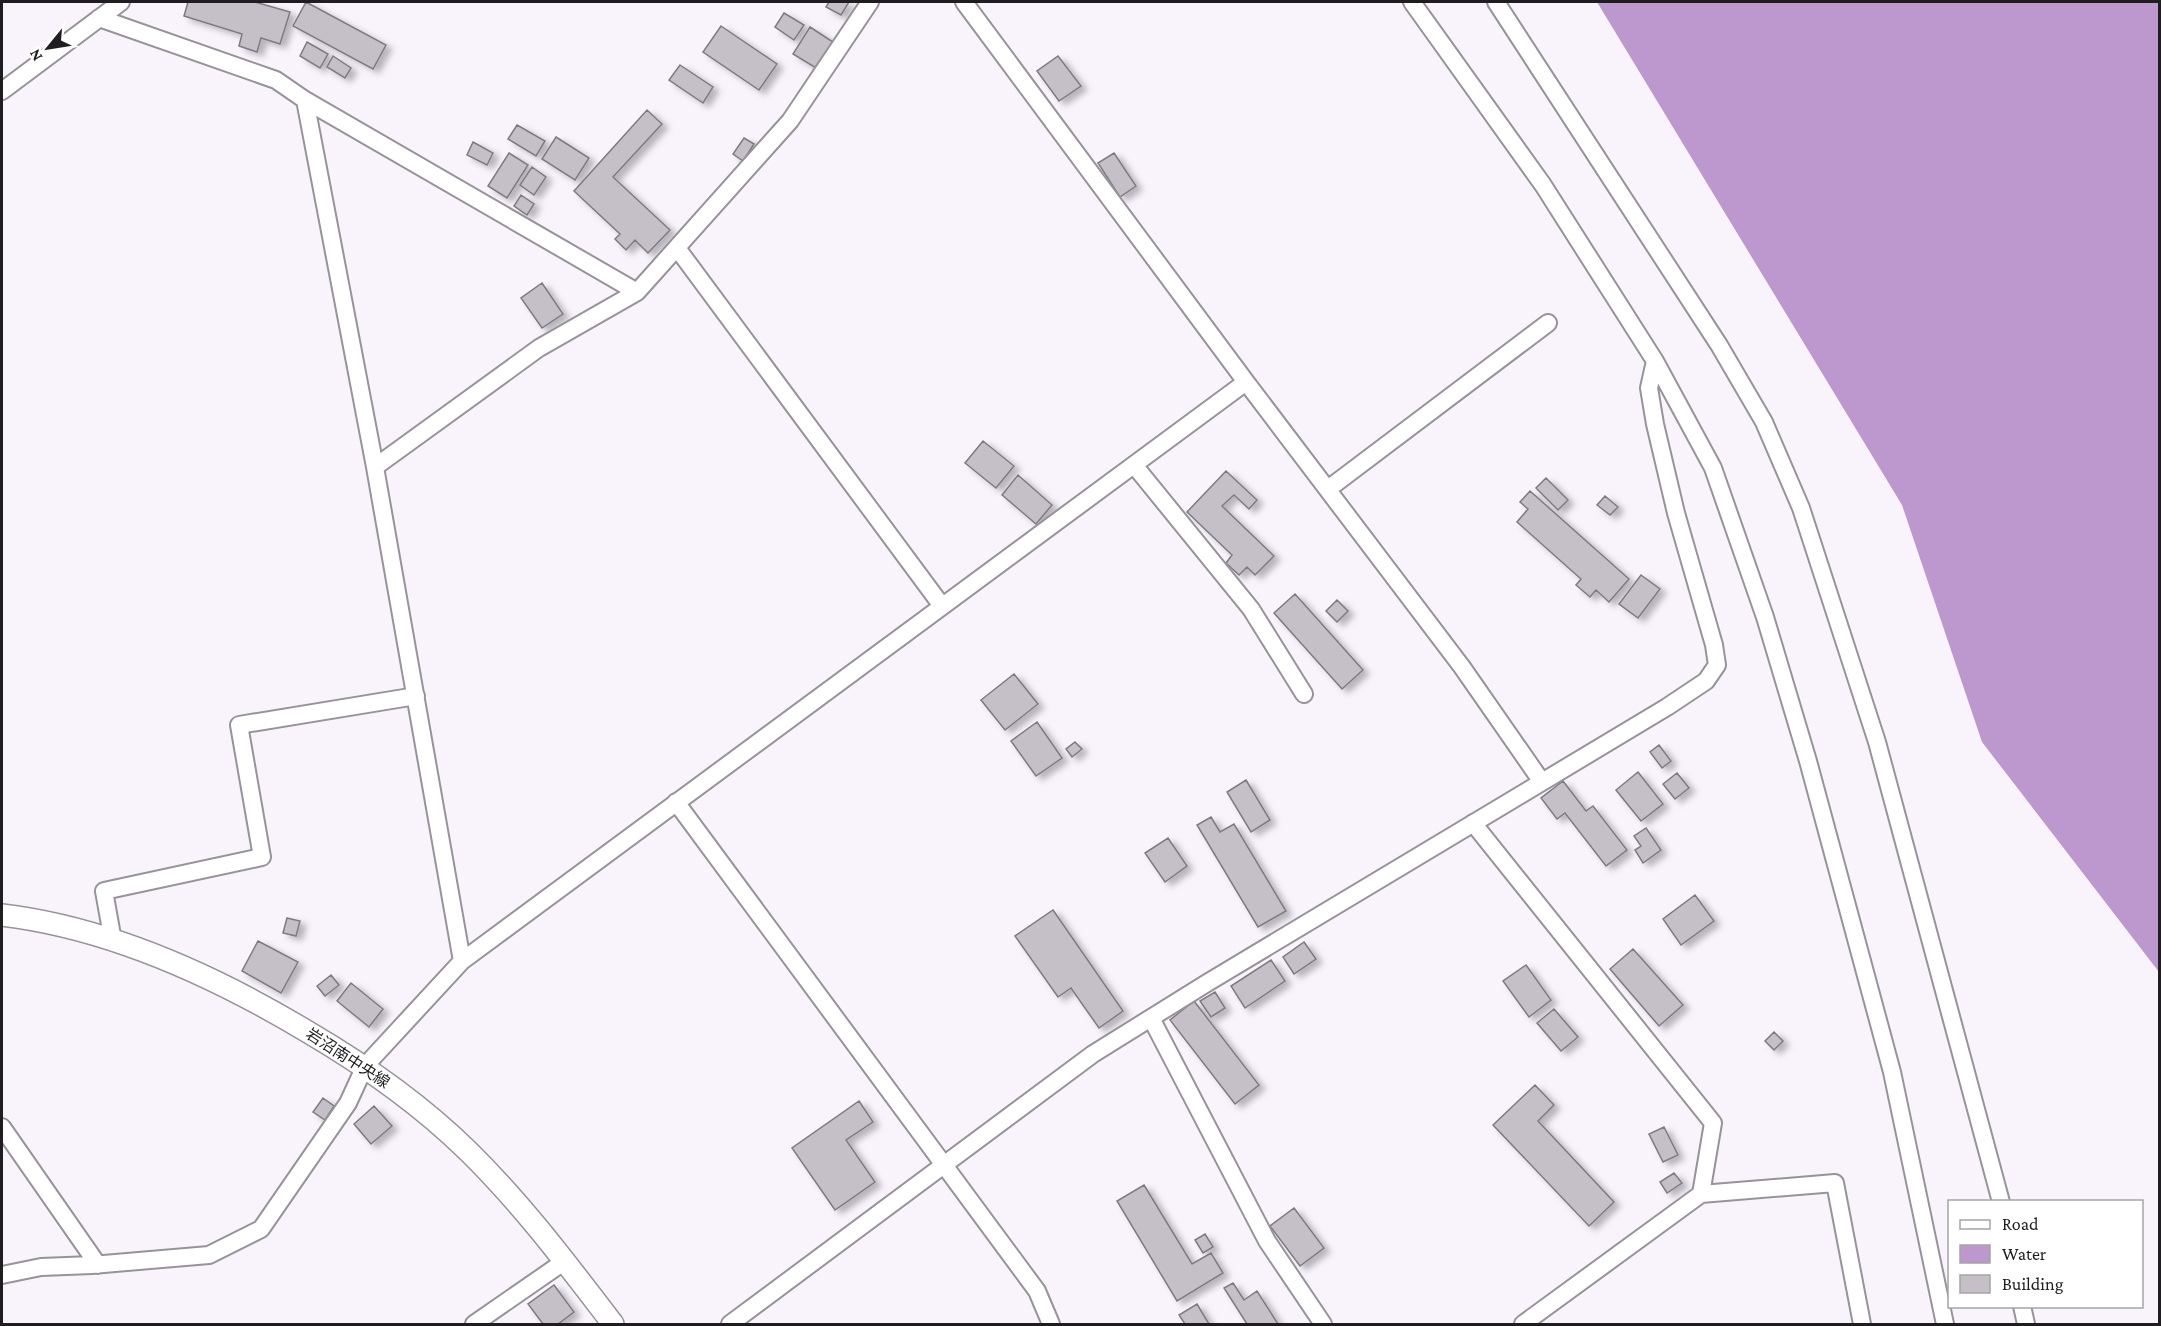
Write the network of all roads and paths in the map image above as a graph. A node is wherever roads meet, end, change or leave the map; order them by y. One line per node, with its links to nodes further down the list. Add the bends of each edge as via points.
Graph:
1 (121, 2): 6 (street)
2 (870, 2): 9 (street, via 790,121)
3 (964, 2): 13 (street)
4 (1412, 2): 12 (street, via 1543,185)
5 (1496, 2): 31 (street, via 1719,345 1764,422 1801,508 1877,742)
6 (99, 18): 7 (street); 8 (street, via 276,80)
7 (2, 91)
8 (304, 100): 10 (street); 15 (street)
9 (677, 248): 10 (street); 17 (street)
10 (637, 292): 15 (street, via 539,348)
11 (1548, 323): 16 (street)
12 (1655, 361): 20 (street, via 1649,388 1655,424 1717,665 1706,681 1687,694); 43 (street, via 1713,468 1765,617 1892,1072)
13 (1246, 382): 14 (street); 16 (street)
14 (1134, 465): 17 (street); 18 (street, via 1251,609)
15 (375, 467): 19 (street)
16 (1328, 489): 20 (street, via 1462,667)
17 (942, 606): 21 (street)
18 (1304, 694)
19 (416, 696): 24 (street, via 239,725 262,857 104,891); 25 (street)
20 (1542, 782): 22 (street)
21 (676, 802): 25 (street); 29 (street)
22 (1473, 823): 26 (street); 30 (street, via 1713,1123)
23 (2, 915): 24 (street, 岩沼南中央線)
24 (113, 941): 27 (street, 岩沼南中央線, via 215,980)
25 (462, 961): 27 (street)
26 (1151, 1018): 29 (street, via 1093,1054); 40 (street, via 1267,1241)
27 (365, 1066): 32 (street, 岩沼南中央線, via 467,1150); 33 (street, via 348,1103 261,1229 209,1255)
28 (2, 1127): 33 (street)
29 (944, 1165): 38 (street); 39 (street, via 1037,1291)
30 (1701, 1194): 41 (street); 42 (street, via 1836,1183)
31 (2000, 1200)
32 (565, 1261): 36 (street); 37 (street, 岩沼南中央線)
33 (98, 1265): 34 (street, via 41,1267)
34 (2, 1275)
35 (2022, 1308): 44 (street)
36 (474, 1324)
37 (613, 1324)
38 (730, 1324)
39 (1051, 1324)
40 (1323, 1324)
41 (1523, 1324)
42 (1862, 1324)
43 (1945, 1324)
44 (2026, 1324)

